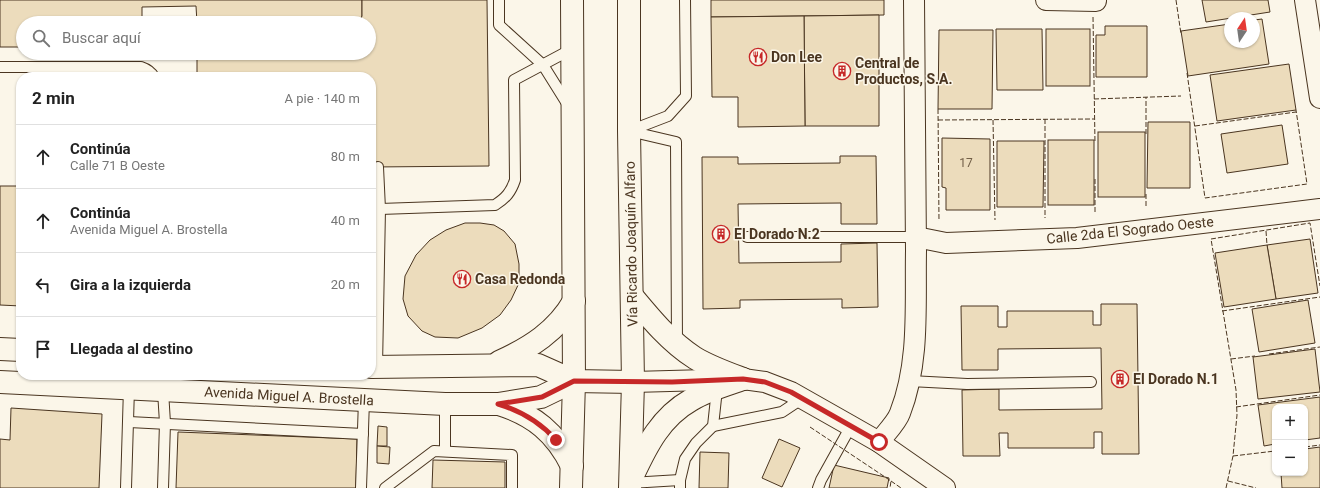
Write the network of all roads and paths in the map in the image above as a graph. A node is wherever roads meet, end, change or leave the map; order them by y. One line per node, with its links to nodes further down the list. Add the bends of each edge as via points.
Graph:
1 (499, 0): 10 (lane, via 499,25)
2 (572, 0): 9 (main road)
3 (629, 0): 16 (main road, Vía Ricardo Joaquín Alfaro)
4 (685, 0): 16 (lane, via 686,96 668,116)
5 (914, 0): 21 (street)
6 (1046, 0): 8 (street)
7 (1305, 0): 11 (street)
8 (1096, 1)
9 (572, 49): 10 (lane); 15 (main road)
10 (543, 65): 15 (lane); 18 (lane, via 514,80 515,180 504,199 495,205)
11 (1318, 66): 14 (street)
12 (0, 67): 13 (lane, via 140,67)
13 (150, 72)
14 (1320, 98)
15 (573, 113): 23 (main road)
16 (629, 131): 22 (main road, Vía Ricardo Joaquín Alfaro); 25 (lane, via 676,142)
17 (378, 167): 18 (lane)
18 (380, 208): 24 (lane)
19 (1320, 209): 21 (street, Calle 2da El Sogrado Oeste, via 1077,238 946,243)
20 (748, 237): 21 (lane)
21 (916, 238): 32 (street, via 915,340)
22 (632, 296): 25 (main road); 35 (main road, Vía Ricardo Joaquín Alfaro)
23 (574, 301): 28 (main road, via 562,319 541,339 522,352); 31 (main road)
24 (376, 314)
25 (677, 345): 30 (main road, via 706,364)
26 (0, 349): 27 (main road)
27 (16, 350)
28 (493, 365): 29 (main road, Avenida Miguel A. Brostella); 31 (main road, Avenida Miguel A. Brostella, via 538,365)
29 (376, 367)
30 (743, 379): 35 (street); 38 (main road); 39 (street, via 765,382)
31 (574, 381): 35 (main road, Avenida Miguel A. Brostella); 42 (main road, Avenida Miguel A. Brostella, via 542,397); 50 (main road)
32 (910, 381): 36 (lane, via 967,384); 48 (street, via 900,415)
33 (0, 382): 37 (main road, Avenida Miguel A. Brostella)
34 (163, 382): 37 (main road, Avenida Miguel A. Brostella); 40 (main road, Avenida Miguel A. Brostella); 44 (lane)
35 (633, 382): 52 (main road, Vía Ricardo Joaquín Alfaro)
36 (1091, 382)
37 (129, 388): 43 (lane)
38 (717, 389): 45 (lane); 52 (main road, via 692,399 666,419 647,446)
39 (803, 398): 45 (lane, via 782,412); 46 (street)
40 (364, 400): 41 (main road, Avenida Miguel A. Brostella); 47 (lane)
41 (445, 404): 42 (main road, Avenida Miguel A. Brostella); 49 (lane)
42 (498, 404): 50 (main road, via 526,414 542,426 556,440)
43 (129, 422): 44 (lane); 53 (lane)
44 (165, 423): 47 (lane); 54 (lane)
45 (713, 426): 51 (lane, via 685,459)
46 (851, 426): 48 (street); 59 (lane)
47 (363, 434): 55 (lane)
48 (879, 442): 60 (street)
49 (445, 451): 56 (lane, via 434,451); 57 (lane, via 512,455)
50 (572, 466): 58 (main road)
51 (680, 484): 52 (lane)
52 (630, 485)
53 (126, 488)
54 (163, 488)
55 (361, 488)
56 (385, 488)
57 (512, 488)
58 (571, 488)
59 (818, 488)
60 (945, 488)

